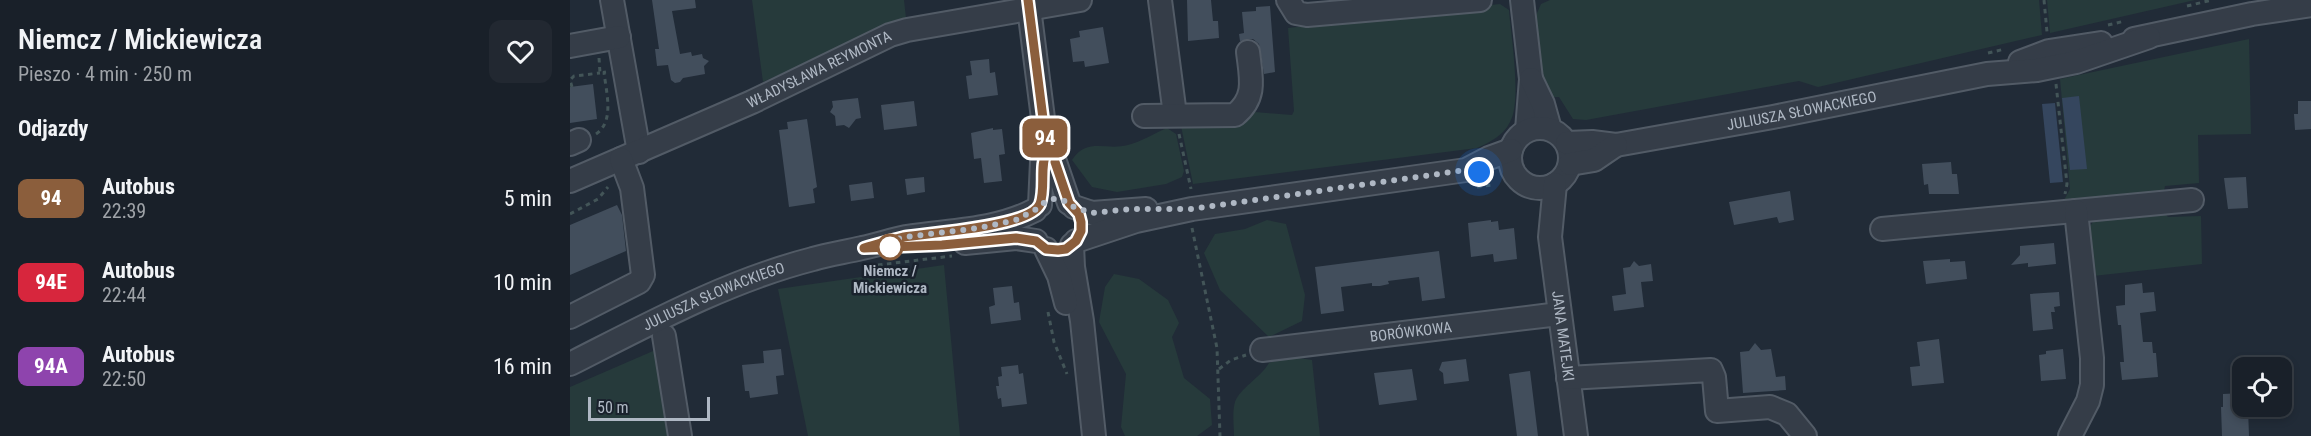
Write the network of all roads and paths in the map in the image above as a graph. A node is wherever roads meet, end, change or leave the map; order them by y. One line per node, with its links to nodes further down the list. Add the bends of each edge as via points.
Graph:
1 (612, 0): 12 (street)
2 (1080, 0): 10 (street, WŁADYSŁAWA REYMONTA)
3 (1160, 0): 18 (street)
4 (1288, 0): 5 (street, via 1296,13 1307,15)
5 (1480, 0)
6 (1522, 0): 20 (street, via 1531,79 1543,104)
7 (2044, 0): 13 (path)
8 (2212, 0): 11 (path)
9 (2306, 3): 24 (street, JULIUSZA SŁOWACKIEGO, via 2149,37 2049,51 1987,74 1616,145 1594,160)
10 (1028, 4): 22 (street); 25 (street, WŁADYSŁAWA REYMONTA, via 890,35 752,102)
11 (2182, 8)
12 (619, 37): 14 (street); 25 (street)
13 (2047, 39)
14 (570, 46)
15 (1248, 52): 18 (street, via 1250,97 1236,116)
16 (2055, 75): 34 (path, via 2067,184 2066,194 2056,203)
17 (572, 87): 21 (path, via 570,80 574,76 602,73 607,121 602,130)
18 (1175, 115): 19 (street); 30 (path)
19 (1144, 116)
20 (1539, 130): 23 (street, via 1520,135); 24 (street, via 1557,132)
21 (581, 140)
22 (1047, 150): 32 (street); 33 (street, via 1042,161)
23 (1511, 150): 26 (street); 27 (street)
24 (1568, 154): 29 (street, via 1567,172)
25 (621, 159): 28 (street, WŁADYSŁAWA REYMONTA); 35 (path, via 611,183 598,200); 44 (street, via 632,188 643,274 639,282)
26 (1466, 170): 27 (street); 30 (street)
27 (1515, 174): 29 (street, via 1523,182)
28 (570, 181)
29 (1545, 185): 43 (street, JANA MATEJKI, via 1539,212 1550,237)
30 (1192, 199): 32 (street, via 1092,213); 38 (street)
31 (2192, 200): 34 (street)
32 (1072, 205): 33 (street, via 1054,199); 38 (street, via 1081,222)
33 (1037, 208): 39 (street, via 1030,228); 41 (street, JULIUSZA SŁOWACKIEGO, via 1016,220 905,237)
34 (2066, 212): 36 (street); 57 (street, via 2092,358 2088,401)
35 (570, 214)
36 (1882, 229)
37 (1192, 232): 48 (path, via 1210,307)
38 (1074, 243): 39 (street, via 1058,250); 51 (street, via 1072,267)
39 (1041, 245): 41 (street, JULIUSZA SŁOWACKIEGO, via 1016,238); 51 (street, via 1059,276)
40 (953, 256): 41 (path)
41 (868, 257): 47 (street, JULIUSZA SŁOWACKIEGO, via 813,258 729,287)
42 (1048, 310): 50 (path)
43 (1559, 314): 46 (street, BORÓWKOWA); 49 (street, JANA MATEJKI)
44 (570, 317)
45 (664, 336): 52 (street)
46 (1262, 350): 48 (path, via 1231,360)
47 (570, 364)
48 (1219, 369): 54 (path)
49 (1568, 378): 55 (street, JANA MATEJKI); 56 (street, via 1711,370 1718,411 1770,407 1787,414)
50 (1068, 383)
51 (1090, 404): 53 (street)
52 (680, 436)
53 (1094, 436)
54 (1220, 436)
55 (1576, 436)
56 (1805, 436)
57 (2070, 436)

